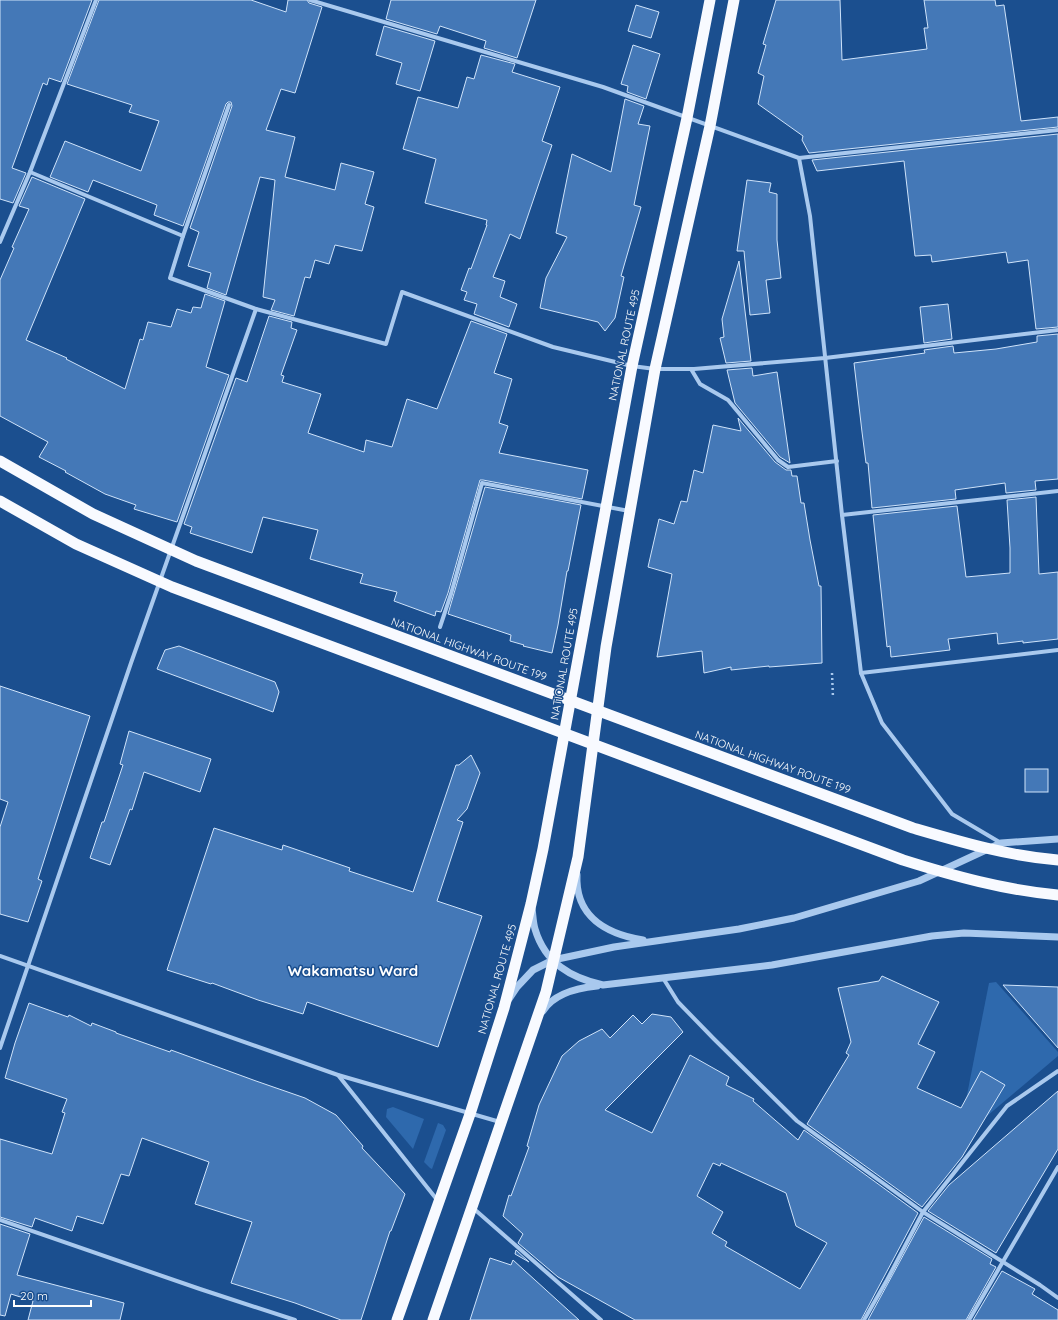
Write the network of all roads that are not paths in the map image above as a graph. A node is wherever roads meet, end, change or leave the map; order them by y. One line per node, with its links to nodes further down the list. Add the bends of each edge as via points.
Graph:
1 (96, 0): 10 (street)
2 (310, 0): 6 (street, via 603,87)
3 (710, 0): 6 (highway, NATIONAL ROUTE 495)
4 (734, 0): 7 (highway)
5 (229, 105): 11 (street)
6 (687, 118): 7 (street); 16 (highway, NATIONAL ROUTE 495)
7 (710, 126): 9 (street); 17 (highway)
8 (1058, 130): 9 (street)
9 (799, 158): 15 (street, via 810,216)
10 (30, 172): 11 (street); 12 (street)
11 (182, 236): 13 (street, via 170,278)
12 (0, 241)
13 (256, 309): 16 (street, via 386,344 402,292 553,347); 39 (street)
14 (1058, 330): 15 (street)
15 (825, 358): 18 (street); 20 (street)
16 (632, 366): 17 (street); 23 (highway, NATIONAL ROUTE 495)
17 (655, 369): 18 (street); 24 (highway)
18 (691, 369): 20 (street, via 700,384 728,400 778,460 788,467)
19 (0, 461): 32 (highway, NATIONAL HIGHWAY ROUTE 199, bridge, via 93,514 203,564 913,828 976,847)
20 (837, 461): 25 (street)
21 (1058, 491): 25 (street)
22 (0, 501): 33 (highway, bridge, via 76,544 172,587 903,860 969,880)
23 (606, 506): 24 (street); 26 (street, via 482,484); 34 (highway, NATIONAL ROUTE 495)
24 (630, 511): 31 (highway, via 606,647)
25 (842, 515): 28 (street)
26 (440, 627)
27 (1058, 650): 28 (street)
28 (861, 673): 30 (street, via 882,723 952,814)
29 (1058, 839): 30 (street)
30 (1001, 843): 36 (street, via 919,881 878,895 794,918 739,929)
31 (578, 857): 36 (street, via 579,895 593,920 618,934); 38 (highway)
32 (1058, 860)
33 (1058, 895)
34 (531, 904): 38 (street, via 535,929 542,946); 42 (highway, NATIONAL ROUTE 495)
35 (1058, 937): 40 (street, via 964,933 932,936 772,965)
36 (649, 941): 38 (street)
37 (0, 956): 39 (street)
38 (553, 960): 41 (street, via 568,973 587,982); 42 (street, via 533,970 517,986); 43 (highway)
39 (28, 966): 44 (street); 46 (street)
40 (663, 978): 41 (street); 52 (street, via 678,1002 797,1121)
41 (603, 985): 43 (street, via 581,988 555,998 546,1005)
42 (504, 1008): 47 (highway, NATIONAL ROUTE 495)
43 (537, 1020): 48 (highway)
44 (0, 1048)
45 (1058, 1071): 52 (street, via 1007,1106)
46 (338, 1075): 47 (street); 50 (street)
47 (470, 1114): 48 (street); 50 (highway, NATIONAL ROUTE 495)
48 (502, 1122): 51 (highway)
49 (1058, 1167): 54 (street)
50 (438, 1201): 57 (highway, NATIONAL ROUTE 495)
51 (472, 1208): 58 (highway); 59 (street)
52 (923, 1212): 54 (street); 60 (street)
53 (0, 1220): 56 (street)
54 (1003, 1261): 55 (street); 61 (street)
55 (1058, 1298)
56 (295, 1320)
57 (397, 1320)
58 (433, 1320)
59 (600, 1320)
60 (864, 1320)
61 (969, 1320)

